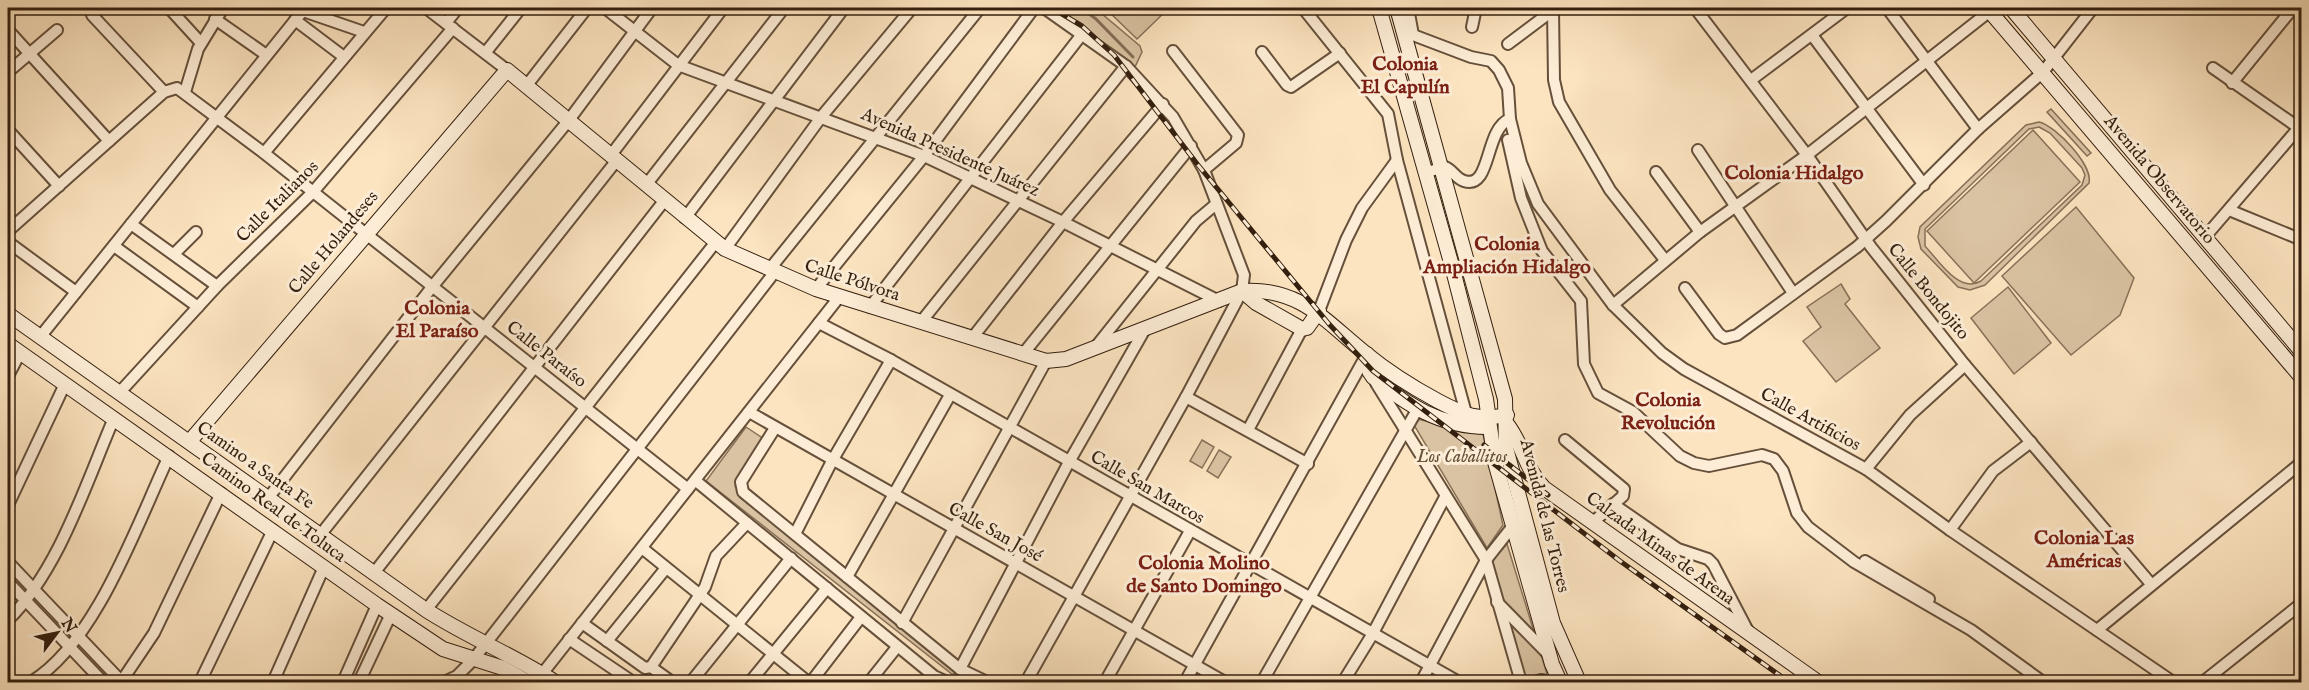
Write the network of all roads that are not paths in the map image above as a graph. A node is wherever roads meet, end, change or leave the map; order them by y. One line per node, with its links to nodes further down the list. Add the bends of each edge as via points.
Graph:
1 (169, 8): 43 (street)
2 (223, 8): 32 (street)
3 (386, 8): 39 (street)
4 (426, 8): 34 (street, Calle Pólvora)
5 (458, 8): 34 (street, Calle Italianos)
6 (521, 8): 45 (street)
7 (587, 8): 62 (street)
8 (605, 8): 38 (street, Avenida Presidente Juárez)
9 (652, 8): 38 (street)
10 (723, 8): 53 (street)
11 (784, 8): 60 (street)
12 (844, 8): 65 (street)
13 (912, 8): 69 (street)
14 (980, 8): 75 (street)
15 (1034, 8): 83 (street)
16 (1044, 8): 40 (street)
17 (1303, 8): 47 (street)
18 (1379, 8): 88 (street, Avenida de las Torres)
19 (1397, 8): 86 (street, Avenida de las Torres)
20 (1408, 8): 71 (street, via 1413,35 1491,61 1507,84)
21 (1476, 8): 35 (street)
22 (1695, 8): 59 (street, Calle Bondojito)
23 (1847, 8): 41 (street)
24 (1887, 8): 52 (street)
25 (2011, 8): 50 (street, Avenida Observatorio)
26 (2093, 8): 50 (street)
27 (2293, 8): 61 (street)
28 (304, 9): 33 (street); 39 (street)
29 (1554, 9): 42 (street); 115 (street, via 1554,80 1559,102 1610,190)
30 (1988, 9): 52 (street); 58 (street, Avenida Observatorio)
31 (92, 15): 63 (street)
32 (215, 18): 43 (street); 49 (street)
33 (295, 20): 49 (street); 51 (street)
34 (449, 26): 45 (street, Calle Pólvora); 94 (street, Calle Italianos)
35 (1472, 27)
36 (8, 30): 48 (street)
37 (57, 30): 48 (street)
38 (633, 31): 53 (street, Avenida Presidente Juárez); 70 (street)
39 (364, 32): 51 (street)
40 (1083, 33): 54 (street); 90 (street)
41 (1812, 35): 59 (street); 67 (street)
42 (1508, 44)
43 (200, 46): 64 (street)
44 (1173, 51): 87 (street, via 1238,135 1236,143)
45 (486, 52): 56 (street, Calle Pólvora)
46 (1262, 52): 47 (street, via 1291,87)
47 (1340, 53): 85 (street, via 1388,114)
48 (29, 54): 57 (street); 76 (street)
49 (266, 54): 68 (street)
50 (2054, 56): 58 (street); 77 (street, Avenida Observatorio)
51 (344, 57): 81 (street)
52 (1926, 61): 67 (street); 73 (street)
53 (678, 64): 60 (street, Avenida Presidente Juárez); 84 (street)
54 (1126, 66): 66 (street); 96 (street)
55 (2213, 68): 61 (street)
56 (507, 69): 62 (street, Calle Pólvora); 106 (street, Calle Holandeses)
57 (8, 72)
58 (2043, 72): 73 (street); 80 (street, Avenida Observatorio)
59 (1751, 80): 82 (street, Calle Bondojito)
60 (726, 82): 65 (street, Avenida Presidente Juárez); 91 (street)
61 (2232, 83): 72 (street)
62 (527, 86): 70 (street, Calle Pólvora)
63 (164, 92): 64 (street, via 177,88); 76 (street)
64 (185, 92): 68 (street, Calle Paraíso)
65 (776, 100): 69 (street, Avenida Presidente Juárez); 100 (street)
66 (1163, 104): 78 (street); 101 (street)
67 (1865, 109): 82 (street); 92 (street)
68 (216, 116): 81 (street, Calle Paraíso); 102 (street)
69 (822, 116): 75 (street, Avenida Presidente Juárez); 113 (street)
70 (569, 120): 84 (street, Calle Pólvora); 119 (street)
71 (1507, 121): 86 (street, via 1494,134 1479,178 1463,181 1449,168); 127 (street, Calle Artificios, via 1535,199); 194 (street, via 1521,198 1542,251 1581,301 1584,364 1598,393 1633,412 1680,456 1694,463 1709,465 1762,455 1774,459 1783,471 1797,513)
72 (2300, 128): 99 (street)
73 (1978, 129): 92 (street)
74 (8, 130): 93 (street)
75 (875, 136): 83 (street, Avenida Presidente Juárez); 117 (street)
76 (110, 141): 93 (street)
77 (2125, 142): 80 (street); 107 (street, Avenida Observatorio)
78 (1191, 146): 87 (street); 111 (street)
79 (1698, 150): 98 (street)
80 (2112, 152): 151 (street, Avenida Observatorio)
81 (264, 153): 94 (street, Calle Paraíso)
82 (1807, 155): 98 (street); 108 (street, Calle Bondojito)
83 (924, 156): 90 (street, Avenida Presidente Juárez); 121 (street)
84 (614, 158): 91 (street, Calle Pólvora); 134 (street)
85 (1397, 160): 130 (street, via 1362,208); 161 (street)
86 (1441, 168): 88 (street); 160 (street, Avenida de las Torres, via 1497,365)
87 (1204, 170): 97 (street)
88 (1427, 172): 162 (street, Avenida de las Torres)
89 (1656, 172): 105 (street)
90 (970, 178): 96 (street, Avenida Presidente Juárez); 129 (street)
91 (646, 185): 95 (street, Calle Pólvora)
92 (1924, 185): 108 (street)
93 (60, 186): 103 (street)
94 (313, 192): 106 (street, Calle Paraíso); 118 (street, Calle Italianos)
95 (664, 201): 100 (street, Calle Pólvora); 148 (street)
96 (1020, 202): 101 (street, Avenida Presidente Juárez); 132 (street)
97 (1215, 205): 116 (street, via 1196,221); 122 (street, via 1244,275)
98 (1735, 206): 105 (street); 124 (street)
99 (2229, 210): 107 (street); 109 (street)
100 (685, 218): 113 (street, Calle Pólvora)
101 (1063, 222): 111 (street, Avenida Presidente Juárez); 138 (street)
102 (132, 224): 112 (street); 114 (street)
103 (8, 231)
104 (196, 232): 114 (street)
105 (1700, 232): 115 (street)
106 (365, 234): 119 (street, Calle Paraíso); 168 (street, Calle Holandeses)
107 (2205, 237): 141 (street, Avenida Observatorio)
108 (1866, 238): 124 (street); 147 (street, Calle Bondojito)
109 (2301, 240)
110 (8, 242): 123 (street)
111 (1109, 245): 116 (street, Avenida Presidente Juárez); 143 (street)
112 (114, 246): 123 (street); 128 (street)
113 (720, 246): 117 (street, Calle Pólvora); 156 (street)
114 (174, 254): 118 (street)
115 (1665, 260): 127 (street)
116 (1156, 269): 126 (street, Avenida Presidente Juárez); 140 (street)
117 (771, 272): 121 (street, Calle Pólvora); 170 (street)
118 (217, 286): 128 (street, Calle Italianos)
119 (432, 287): 134 (street, Calle Paraíso); 180 (street)
120 (1685, 288): 124 (street, via 1725,338 1737,335)
121 (816, 289): 125 (street, Calle Pólvora)
122 (1242, 291): 126 (street, Calle Pólvora); 130 (street, via 1271,293); 136 (street); 155 (street)
123 (76, 292): 137 (street)
124 (1793, 293)
125 (840, 296): 129 (street, Calle Pólvora); 133 (street)
126 (1219, 301): 135 (street, Calle Pólvora)
127 (1613, 305): 176 (street, Calle Artificios, via 1646,340 1684,369)
128 (198, 307): 153 (street, Calle Italianos)
129 (870, 307): 132 (street, Calle Pólvora)
130 (1318, 311): 136 (street, via 1307,328); 144 (street)
131 (8, 314): 137 (street, Camino a Santa Fe)
132 (921, 322): 138 (street, Calle Pólvora)
133 (819, 323): 145 (street, Calle San Marcos); 158 (street)
134 (482, 327): 148 (street, Calle Paraíso); 192 (street)
135 (1145, 329): 140 (street, Calle Pólvora); 173 (street)
136 (1302, 329): 166 (street)
137 (40, 337): 153 (street, Camino a Santa Fe)
138 (973, 337): 143 (street, Calle Pólvora)
139 (8, 344): 142 (street, Camino Real de Toluca)
140 (1093, 350): 146 (street, Calle Pólvora)
141 (2301, 352)
142 (20, 353): 149 (street); 152 (street, Camino Real de Toluca)
143 (1023, 354): 146 (street, Calle Pólvora)
144 (1367, 354): 150 (street); 161 (street); 175 (street)
145 (891, 360): 154 (street, Calle San Marcos); 172 (street)
146 (1046, 361): 165 (street)
147 (1965, 365): 169 (street, Calle Bondojito); 176 (street, via 1910,415)
148 (534, 367): 156 (street, Calle Paraíso); 203 (street)
149 (8, 376)
150 (1373, 377): 157 (street); 164 (street)
151 (2301, 378)
152 (65, 384): 159 (street, Camino Real de Toluca); 184 (street)
153 (120, 392): 168 (street, Camino a Santa Fe)
154 (950, 395): 165 (street, Calle San Marcos); 179 (street)
155 (1186, 397): 166 (street); 181 (street)
156 (585, 407): 170 (street, Calle Paraíso); 216 (street)
157 (1417, 410): 161 (street, via 1432,417); 164 (street)
158 (749, 412): 163 (street, Calle San José); 177 (street)
159 (114, 418): 171 (street, Camino Real de Toluca); 208 (street, via 51,563)
160 (1507, 419): 162 (street); 186 (street, Calzada Minas de Arena, via 1537,481); 273 (street, Avenida de las Torres, via 1506,448 1528,534 1553,623)
161 (1468, 421): 162 (street)
162 (1490, 423): 187 (street, Avenida de las Torres, via 1495,462)
163 (775, 428): 172 (street, Calle San José); 193 (street, via 741,482 743,492)
164 (1405, 428): 182 (street); 211 (street)
165 (1010, 429): 173 (street, Calle San Marcos); 188 (street)
166 (1248, 430): 175 (street)
167 (1565, 440): 183 (street, via 1622,486 1624,493)
168 (189, 441): 180 (street, Camino a Santa Fe)
169 (2031, 442): 190 (street, via 1994,471); 206 (street, Calle Bondojito)
170 (637, 449): 177 (street, Calle Paraíso); 230 (street)
171 (170, 456): 178 (street, Camino Real de Toluca); 227 (street, via 104,596)
172 (832, 461): 179 (street, Calle San José); 193 (street)
173 (1069, 462): 181 (street, Calle San Marcos); 199 (street)
174 (2301, 462): 206 (street)
175 (1308, 464): 200 (street)
176 (1866, 469): 190 (street, Calle Artificios)
177 (692, 485): 185 (street, Calle Paraíso); 195 (street)
178 (221, 493): 189 (street, Camino Real de Toluca); 245 (street, via 154,633)
179 (894, 496): 188 (street, Calle San José); 204 (street)
180 (269, 497): 192 (street, Camino a Santa Fe)
181 (1130, 497): 191 (street, Calle San Marcos); 210 (street)
182 (1445, 497): 197 (street); 225 (street)
183 (1613, 504): 186 (street); 226 (street, via 1678,549 1708,559)
184 (8, 505)
185 (747, 523): 196 (street, Calle Paraíso); 209 (street, via 716,556)
186 (1592, 523): 226 (street, Calzada Minas de Arena)
187 (1512, 527): 197 (street); 234 (street, Avenida de las Torres)
188 (953, 528): 199 (street, Calle San José); 221 (street)
189 (273, 530): 201 (street, Camino Real de Toluca); 246 (street)
190 (1950, 530): 223 (street, Calle Artificios)
191 (1190, 531): 200 (street, Calle San Marcos); 224 (street)
192 (321, 534): 203 (street, Camino a Santa Fe)
193 (795, 534): 204 (street)
194 (1830, 544): 275 (street, via 1890,585 1971,630); 276 (street, via 1981,630)
195 (642, 548): 202 (street); 220 (street)
196 (791, 558): 207 (street, Calle Paraíso); 222 (street)
197 (1486, 560): 213 (street); 238 (street)
198 (8, 562): 208 (street)
199 (1016, 564): 210 (street, Calle San José); 239 (street)
200 (1249, 565): 211 (street, Calle San Marcos); 236 (street)
201 (324, 567): 215 (street, Camino Real de Toluca); 247 (street)
202 (666, 568): 209 (street); 229 (street)
203 (374, 573): 216 (street, Camino a Santa Fe)
204 (847, 577): 221 (street)
205 (8, 582): 212 (street)
206 (2151, 584): 223 (street)
207 (827, 588): 218 (street, Calle Paraíso); 233 (street)
208 (33, 590): 212 (street); 227 (street)
209 (699, 594): 222 (street); 237 (street)
210 (1075, 597): 224 (street, Calle San José); 261 (street)
211 (1310, 600): 225 (street, Calle San Marcos); 265 (street)
212 (24, 601): 219 (street); 231 (street)
213 (1497, 602): 234 (street); 269 (street)
214 (2301, 603): 278 (street)
215 (377, 605): 217 (street, Camino Real de Toluca); 248 (street)
216 (426, 610): 230 (street, Camino a Santa Fe)
217 (391, 614): 235 (street, Camino Real de Toluca, via 444,649); 249 (street)
218 (861, 616): 232 (street, Calle Paraíso); 257 (street)
219 (8, 620)
220 (582, 623): 228 (street); 229 (street)
221 (902, 623): 239 (street)
222 (737, 625): 233 (street); 255 (street)
223 (2097, 630): 277 (street, Calle Artificios)
224 (1134, 631): 236 (street, Calle San José); 262 (street)
225 (1372, 635): 238 (street, Calle San Marcos); 266 (street)
226 (1750, 635): 274 (street, Calzada Minas de Arena)
227 (78, 637): 231 (street); 245 (street)
228 (569, 639): 240 (street); 253 (street)
229 (607, 641): 237 (street, via 645,668)
230 (483, 644): 235 (street); 240 (street)
231 (70, 647): 243 (street); 244 (street)
232 (897, 647): 242 (street, Calle Paraíso); 258 (street)
233 (773, 655): 256 (street); 257 (street)
234 (1550, 656): 272 (street, Avenida de las Torres)
235 (473, 660): 241 (street, Camino Real de Toluca); 250 (street, via 457,676)
236 (1194, 665): 263 (street); 264 (street, Calle San José)
237 (651, 667): 254 (street)
238 (1429, 667): 267 (street); 268 (street, Calle San Marcos)
239 (960, 669): 260 (street)
240 (542, 674): 252 (street)
241 (513, 678): 251 (street, Camino Real de Toluca)
242 (932, 679): 259 (street, Calle Paraíso)
243 (31, 682)
244 (103, 682)
245 (121, 682)
246 (200, 682)
247 (273, 682)
248 (343, 682)
249 (359, 682)
250 (444, 682)
251 (528, 682)
252 (555, 682)
253 (633, 682)
254 (672, 682)
255 (691, 682)
256 (750, 682)
257 (810, 682)
258 (869, 682)
259 (947, 682)
260 (987, 682)
261 (1026, 682)
262 (1105, 682)
263 (1185, 682)
264 (1225, 682)
265 (1263, 682)
266 (1343, 682)
267 (1420, 682)
268 (1458, 682)
269 (1521, 682)
270 (1535, 682): 271 (street)
271 (1552, 682)
272 (1560, 682)
273 (1579, 682)
274 (1818, 682)
275 (2043, 682)
276 (2053, 682)
277 (2173, 682)
278 (2203, 682)

